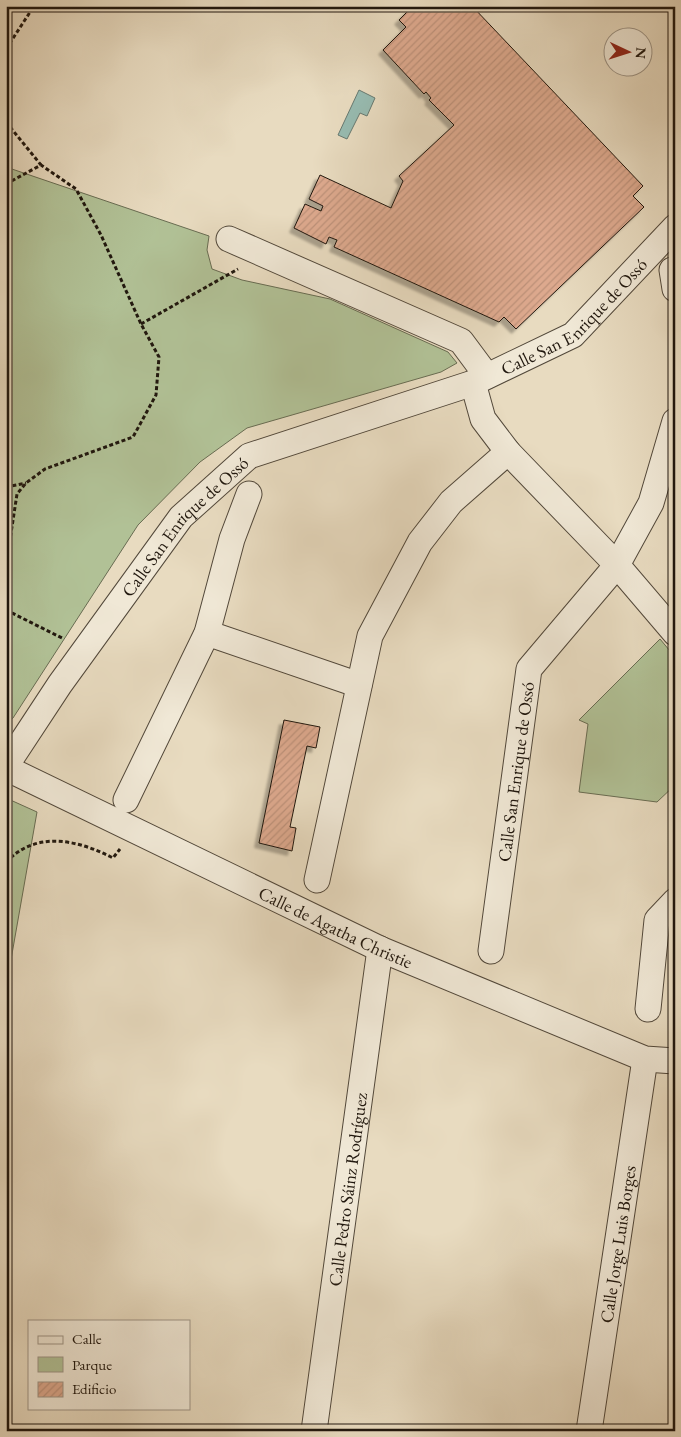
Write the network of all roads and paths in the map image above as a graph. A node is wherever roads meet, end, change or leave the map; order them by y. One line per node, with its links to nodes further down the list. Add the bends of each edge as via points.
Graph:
1 (34, 6): 2 (path)
2 (6, 49)
3 (6, 122): 4 (path)
4 (41, 165): 5 (path); 9 (path, via 76,189 101,235)
5 (6, 184)
6 (675, 227): 10 (street, Calle San Enrique de Ossó, via 573,335)
7 (229, 239): 8 (street, Calle San Enrique de Ossó)
8 (264, 254): 9 (path); 10 (street, Calle San Enrique de Ossó, via 461,341)
9 (141, 324): 13 (path, via 159,357 156,395 132,437 46,468)
10 (480, 380): 12 (street, Calle San Enrique de Ossó, via 484,419); 21 (street, Calle San Enrique de Ossó, via 249,456 181,517)
11 (675, 421): 16 (street, Calle San Enrique de Ossó, via 651,503)
12 (508, 452): 16 (street, Calle San Enrique de Ossó); 22 (street, via 451,502 420,542 370,636)
13 (26, 483): 14 (path); 17 (path, via 17,494)
14 (6, 487)
15 (249, 494): 19 (street, Calle San Enrique de Ossó, via 232,540)
16 (618, 564): 20 (street, Calle San Enrique de Ossó); 30 (street, Calle San Enrique de Ossó, via 529,669)
17 (6, 566)
18 (6, 610): 21 (path)
19 (207, 633): 22 (street); 24 (street, Calle San Enrique de Ossó)
20 (675, 633)
21 (86, 649): 23 (street, Calle San Enrique de Ossó)
22 (359, 685): 27 (street)
23 (6, 767): 25 (street, Calle de Agatha Christie)
24 (126, 800)
25 (130, 828): 26 (path, via 113,858 91,846 61,840 40,841 13,854); 29 (street, Calle de Agatha Christie)
26 (6, 862)
27 (317, 880)
28 (675, 901): 31 (street, via 657,920)
29 (380, 949): 32 (street, Calle de Agatha Christie); 34 (street, Calle Pedro Sáinz Rodríguez)
30 (492, 951)
31 (648, 1009)
32 (645, 1059): 33 (street, Calle de Agatha Christie); 35 (street, Calle Jorge Luis Borges)
33 (675, 1060)
34 (314, 1431)
35 (589, 1431)

